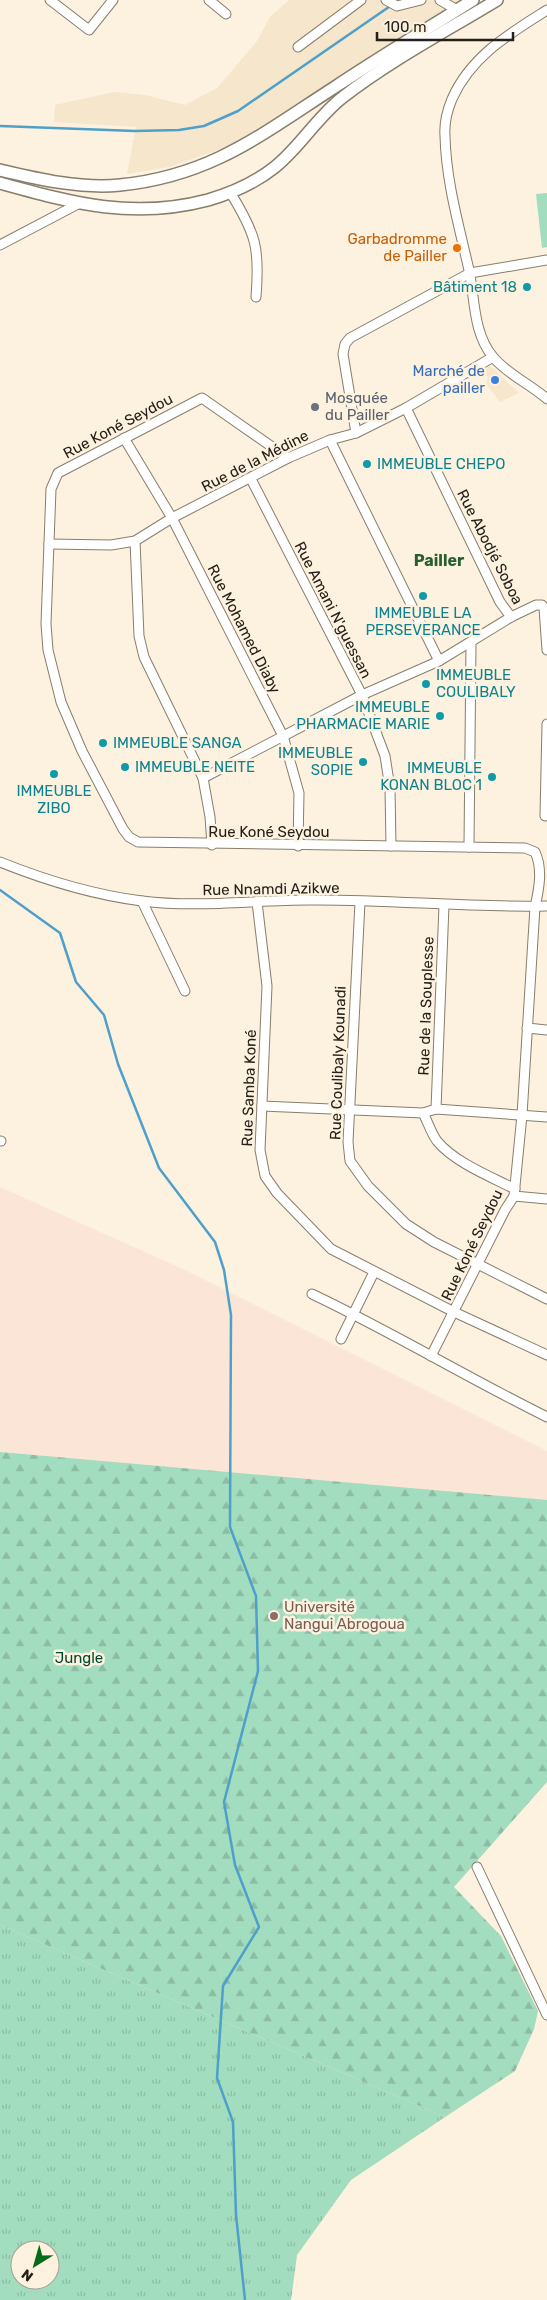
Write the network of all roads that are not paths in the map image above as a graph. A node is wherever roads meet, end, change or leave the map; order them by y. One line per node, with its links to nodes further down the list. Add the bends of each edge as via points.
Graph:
1 (50, 0): 2 (street, via 89,30)
2 (113, 0)
3 (209, 0): 12 (street)
4 (361, 0): 13 (street)
5 (386, 0): 6 (street, via 397,6)
6 (421, 0)
7 (440, 0): 10 (street)
8 (473, 0): 10 (main road)
9 (497, 0): 16 (main road, via 343,97 289,155 260,178)
10 (457, 10): 14 (main road, via 257,139 196,169 119,186 69,182)
11 (547, 10): 20 (street, via 484,53 462,82 446,114 449,182)
12 (226, 14)
13 (298, 47)
14 (0, 170)
15 (0, 183): 17 (main road)
16 (230, 192): 17 (main road, via 165,209); 21 (street, via 248,221 257,248)
17 (78, 204): 18 (street)
18 (0, 245)
19 (547, 260): 20 (street)
20 (470, 273): 22 (street, via 479,328); 25 (street, via 357,334 345,344 343,354)
21 (256, 297)
22 (493, 357): 23 (street); 24 (street, Rue de la Médine)
23 (547, 399)
24 (406, 408): 25 (street, Rue de la Médine); 33 (street, Rue Abodjé Soboa, via 500,602)
25 (356, 433): 27 (street, Rue de la Médine)
26 (124, 438): 28 (street, Rue Koné Seydou, via 202,398); 30 (street, Rue Mohamed Diaby); 32 (street, Rue Koné Seydou, via 54,478)
27 (330, 440): 28 (street, Rue de la Médine); 36 (street)
28 (288, 458): 29 (street, Rue de la Médine)
29 (251, 479): 30 (street, Rue de la Médine); 37 (street, Rue Amani N'guessan)
30 (172, 518): 31 (street, Rue de la Médine); 39 (street, Rue Mohamed Diaby)
31 (135, 541): 32 (street, Rue de la Médine, via 111,546); 40 (street, via 139,636 144,657)
32 (49, 544): 42 (street, Rue Koné Seydou, via 46,624 48,650 61,702 82,751 123,828 129,837 144,844)
33 (511, 618): 34 (street); 35 (street, via 542,605)
34 (471, 643): 36 (street); 45 (street)
35 (547, 650)
36 (440, 661): 37 (street)
37 (362, 695): 39 (street); 44 (street, Rue Amani N'guessan, via 385,756 390,788)
38 (547, 724): 41 (street)
39 (283, 736): 40 (street); 43 (street, Rue Mohamed Diaby, via 299,793)
40 (203, 778): 42 (street)
41 (545, 816)
42 (212, 845): 43 (street, Rue Koné Seydou)
43 (298, 846): 44 (street, Rue Koné Seydou)
44 (391, 846): 45 (street, Rue Koné Seydou)
45 (469, 847): 52 (street, Rue Koné Seydou, via 525,848 535,852 539,888)
46 (0, 862): 47 (street, Rue Nnamdi Azikwe, via 77,887)
47 (142, 901): 48 (street, Rue Nnamdi Azikwe, via 195,904); 53 (street)
48 (258, 902): 49 (street, Rue Nnamdi Azikwe); 56 (street, Rue Samba Koné, via 266,986)
49 (360, 902): 50 (street, Rue Nnamdi Azikwe); 58 (street, Rue Coulibaly Kounadi)
50 (444, 905): 52 (street, Rue Nnamdi Azikwe); 57 (street, Rue de la Souplesse)
51 (547, 906): 52 (street, Rue Nnamdi Azikwe)
52 (534, 907): 54 (street, Rue Koné Seydou)
53 (185, 991)
54 (527, 1028): 55 (street); 60 (street, Rue Koné Seydou)
55 (547, 1030)
56 (262, 1106): 58 (street); 65 (street, Rue Samba Koné, via 260,1150 265,1176 331,1249)
57 (436, 1109): 59 (street); 60 (street)
58 (350, 1110): 59 (street); 64 (street, Rue Coulibaly Kounadi, via 350,1161 368,1186 406,1224)
59 (423, 1113): 62 (street, via 443,1147)
60 (522, 1115): 61 (street); 62 (street, Rue Koné Seydou)
61 (547, 1117)
62 (514, 1193): 63 (street); 64 (street, Rue Koné Seydou)
63 (547, 1199)
64 (478, 1265): 67 (street, Rue Coulibaly Kounadi); 68 (street, Rue Koné Seydou)
65 (374, 1272): 68 (street, Rue Samba Koné); 69 (street)
66 (312, 1294): 69 (street)
67 (547, 1298)
68 (454, 1312): 71 (street, Rue Samba Koné); 72 (street, Rue Koné Seydou)
69 (353, 1314): 70 (street); 72 (street)
70 (341, 1339)
71 (547, 1354)
72 (431, 1356): 73 (street)
73 (547, 1417)
74 (477, 1867): 75 (street)
75 (547, 2015)

